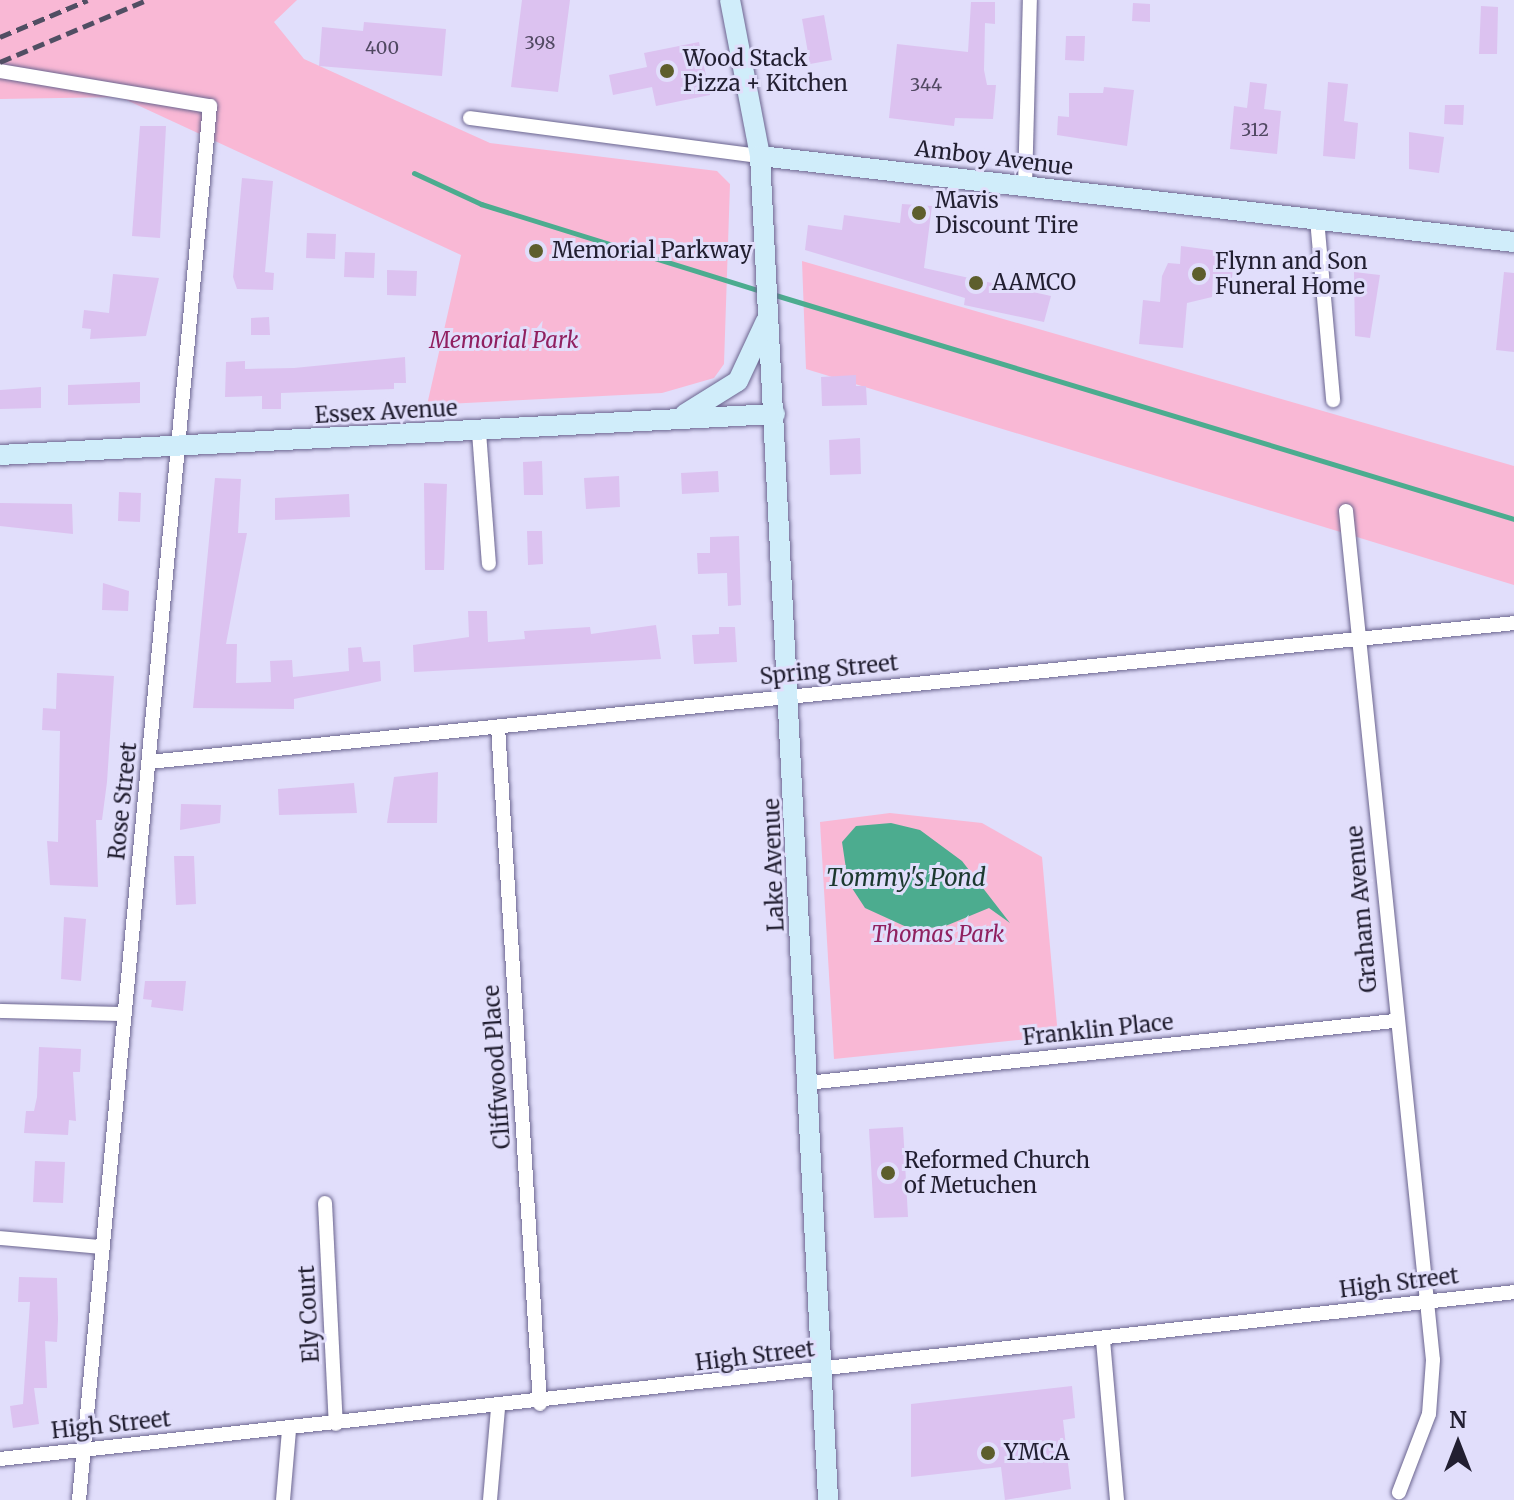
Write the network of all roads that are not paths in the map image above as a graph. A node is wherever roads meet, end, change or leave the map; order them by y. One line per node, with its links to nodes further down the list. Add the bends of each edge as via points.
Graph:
1 (730, 0): 5 (street)
2 (1030, 0): 6 (street)
3 (0, 71): 14 (street, Rose Street, via 210,106)
4 (470, 118): 5 (street, Amboy Avenue)
5 (760, 156): 6 (street, Amboy Avenue); 9 (street, Lake Avenue)
6 (1025, 186): 7 (street, Amboy Avenue)
7 (1317, 219): 8 (street, Amboy Avenue); 10 (street)
8 (1514, 242)
9 (768, 311): 11 (street, Lake Avenue); 12 (street, via 738,381)
10 (1333, 400)
11 (775, 414): 12 (street, Essex Avenue); 20 (street, Lake Avenue)
12 (670, 420): 13 (street, Essex Avenue)
13 (479, 432): 14 (street, Essex Avenue); 17 (street)
14 (178, 446): 15 (street, Essex Avenue); 22 (street, Rose Street)
15 (0, 455)
16 (1346, 511): 19 (street, Graham Avenue)
17 (489, 564)
18 (1514, 623): 19 (street, Spring Street)
19 (1360, 637): 20 (street, Spring Street); 25 (street, Graham Avenue)
20 (790, 696): 21 (street, Spring Street); 26 (street, Lake Avenue)
21 (498, 727): 22 (street, Spring Street); 34 (street, Cliffwood Place)
22 (149, 762): 24 (street, Rose Street)
23 (0, 1011): 24 (street)
24 (123, 1014): 29 (street, Rose Street)
25 (1394, 1021): 26 (street, Franklin Place); 31 (street, Graham Avenue)
26 (807, 1083): 33 (street, Lake Avenue)
27 (325, 1203): 36 (street, Ely Court)
28 (0, 1238): 29 (street)
29 (101, 1247): 38 (street, Rose Street)
30 (1514, 1292): 31 (street, High Street)
31 (1426, 1302): 32 (street, High Street); 40 (street, Graham Avenue, via 1433,1360 1429,1414)
32 (1103, 1340): 33 (street, High Street); 45 (street)
33 (822, 1370): 34 (street, High Street); 44 (street, Lake Avenue)
34 (540, 1404): 35 (street, High Street)
35 (498, 1409): 36 (street, High Street); 43 (street)
36 (336, 1424): 37 (street, High Street)
37 (289, 1430): 38 (street, High Street); 42 (street)
38 (83, 1450): 39 (street, High Street); 41 (street, Rose Street)
39 (0, 1459)
40 (1399, 1492)
41 (79, 1500)
42 (283, 1500)
43 (490, 1500)
44 (828, 1500)
45 (1117, 1500)

